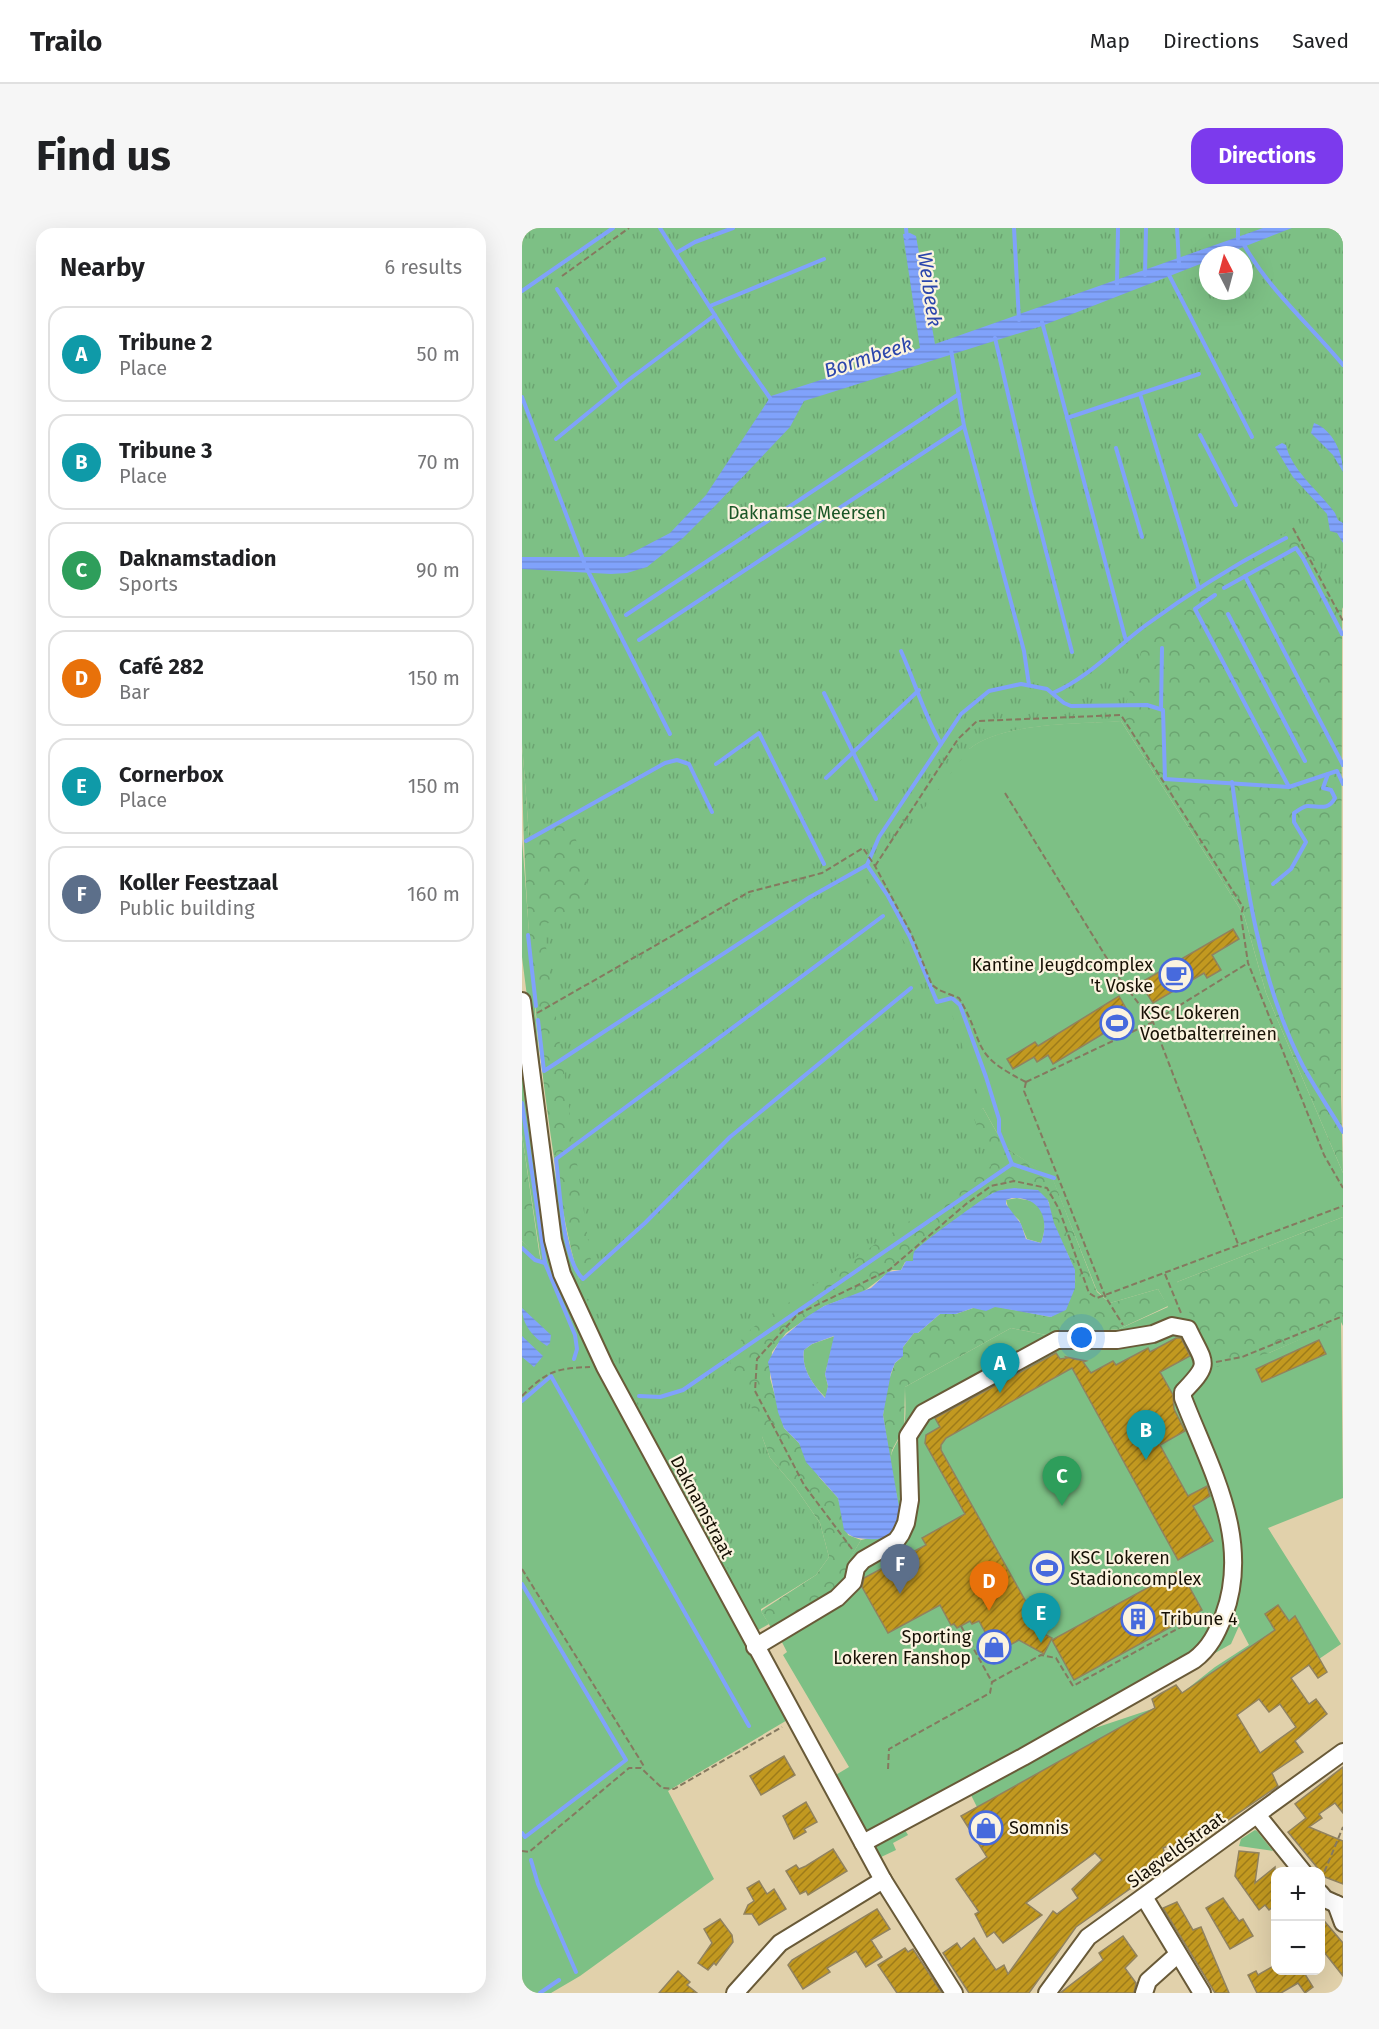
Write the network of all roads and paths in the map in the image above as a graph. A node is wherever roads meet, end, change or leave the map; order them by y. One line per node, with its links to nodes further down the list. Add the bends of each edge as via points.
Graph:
1 (629, 228): 2 (path)
2 (562, 276)
3 (1293, 528): 4 (path)
4 (1343, 621)
5 (1005, 793): 10 (path, via 1119,978)
6 (875, 866): 7 (path, via 958,739 977,721 1121,716 1243,907); 9 (path, via 863,848 822,873 749,892); 11 (path, via 911,933 932,985 959,998 989,1060)
7 (1248, 963): 10 (path); 12 (path, via 1324,1155)
8 (522, 1000): 9 (street, Daknamstraat)
9 (525, 1020): 21 (street, Daknamstraat, via 556,1257)
10 (1153, 1022): 11 (path); 14 (path)
11 (1026, 1082): 16 (path, via 1024,1091)
12 (1343, 1188)
13 (1343, 1206): 14 (path)
14 (1238, 1245): 15 (path)
15 (1165, 1273): 16 (path); 18 (path)
16 (1106, 1296): 19 (path, via 1122,1324); 23 (path, via 1097,1298 1089,1293 1059,1209 1047,1188 1014,1181 991,1186 966,1203 889,1270 798,1314 757,1359 755,1391 804,1485)
17 (1343, 1316): 20 (path, via 1242,1357)
18 (1188, 1329): 19 (street, via 1172,1326); 20 (street)
19 (1135, 1337): 23 (street, via 1057,1340 923,1413 908,1437 910,1500 906,1523 896,1541)
20 (1204, 1362): 25 (street, via 1201,1375 1183,1392 1183,1398 1230,1523 1235,1572)
21 (604, 1367): 22 (path, via 557,1369 544,1374); 27 (street, Daknamstraat)
22 (522, 1396)
23 (863, 1560): 27 (street, via 856,1568 853,1582 837,1598)
24 (522, 1569): 32 (path)
25 (1223, 1618): 28 (path, via 1201,1616 1073,1686 1056,1658 1041,1654); 35 (street, via 1207,1650 1194,1660)
26 (961, 1626): 28 (path)
27 (755, 1647): 29 (street, Daknamstraat)
28 (992, 1682): 31 (path, via 990,1693 889,1749)
29 (795, 1720): 32 (path, via 674,1790 662,1788); 35 (street, Daknamstraat)
30 (1343, 1752): 33 (street, Slagveldstraat)
31 (888, 1769)
32 (646, 1770): 36 (path, via 629,1768 529,1852)
33 (1258, 1816): 37 (street); 41 (street, Slagveldstraat)
34 (1343, 1827): 38 (path)
35 (863, 1843): 39 (street, Daknamstraat)
36 (522, 1851)
37 (1299, 1867)
38 (1325, 1868)
39 (883, 1880): 46 (street, via 780,1942); 47 (street, Daknamstraat)
40 (1325, 1896): 42 (street)
41 (1144, 1897): 44 (street); 48 (street, Slagveldstraat, via 1088,1937)
42 (1340, 1906): 43 (street)
43 (1343, 1923)
44 (1177, 1955): 45 (street); 49 (street, via 1148,1981)
45 (1199, 1992)
46 (735, 1993)
47 (954, 1993)
48 (1047, 1993)
49 (1144, 1993)

